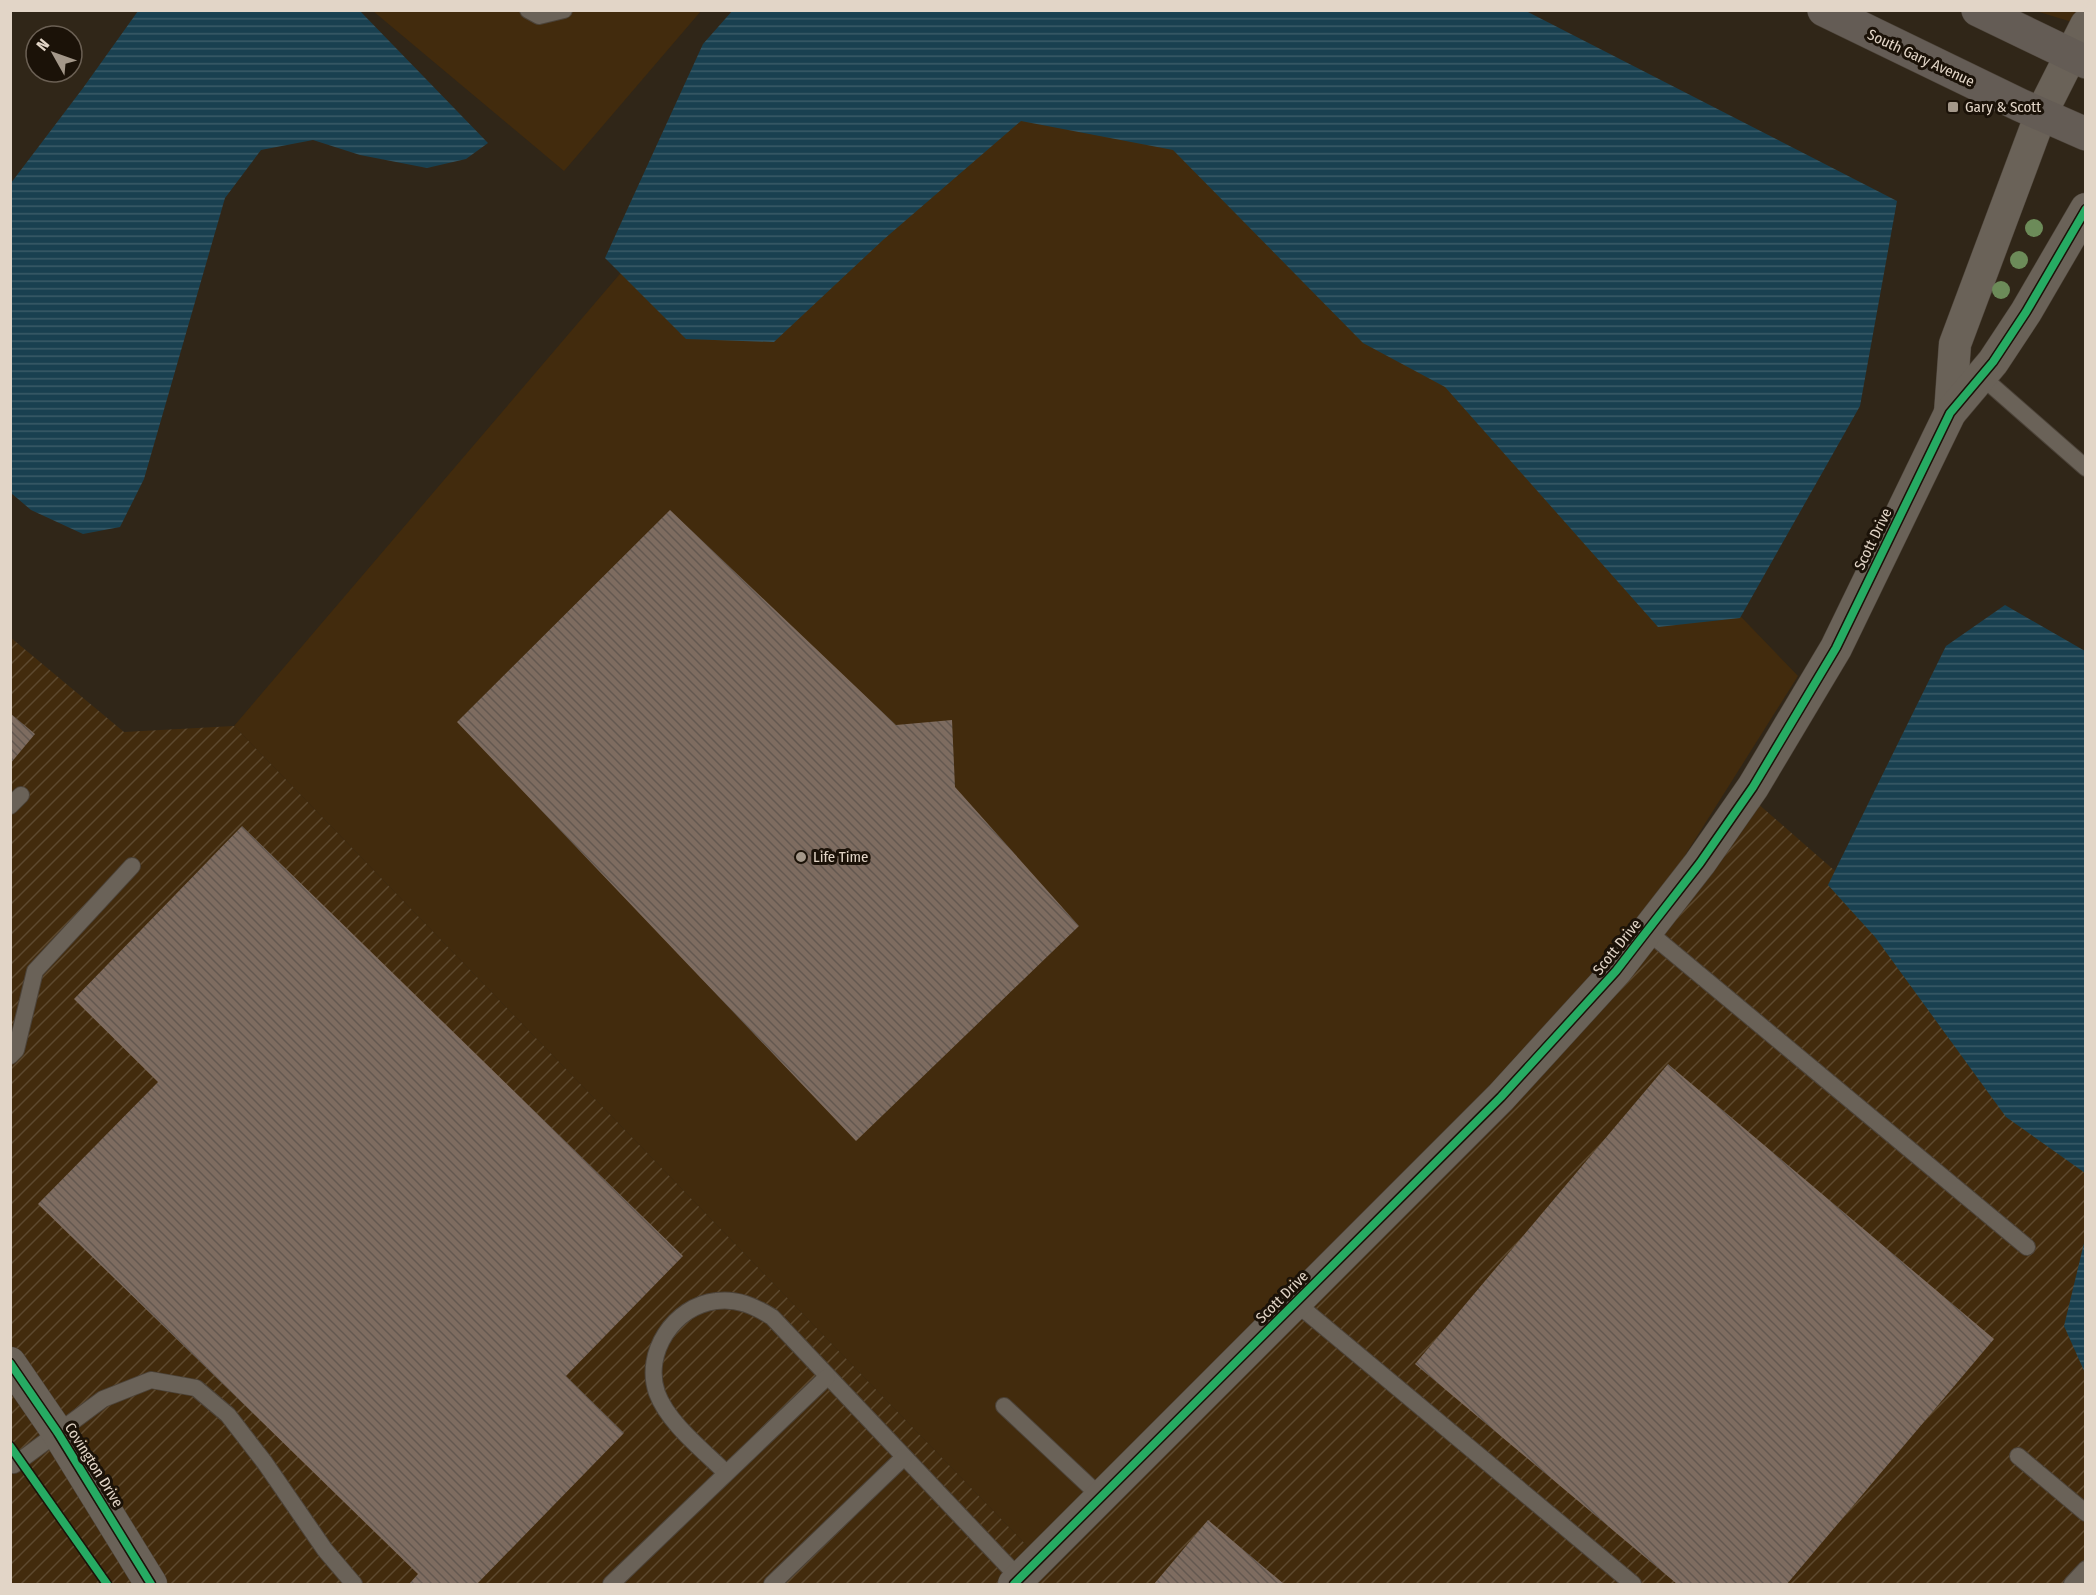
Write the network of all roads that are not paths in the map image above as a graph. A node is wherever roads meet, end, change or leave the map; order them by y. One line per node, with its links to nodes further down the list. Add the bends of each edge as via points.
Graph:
1 (528, 10): 2 (lane, via 539,16)
2 (564, 10)
3 (1824, 10): 7 (main road, South Gary Avenue)
4 (1978, 10): 6 (main road)
5 (2085, 25): 6 (street, Scott Drive)
6 (2078, 59): 7 (street, Scott Drive)
7 (2041, 114): 8 (main road, South Gary Avenue); 11 (street, Scott Drive, via 1955,344)
8 (2085, 134)
9 (2085, 209): 10 (street, Scott Drive, via 2026,312)
10 (1981, 376): 11 (street, Scott Drive); 12 (lane)
11 (1950, 413): 14 (street, Scott Drive, via 1836,648 1753,787)
12 (2085, 468)
13 (132, 866): 15 (lane, via 35,971 16,1050)
14 (1647, 931): 16 (lane); 17 (street, Scott Drive, via 1502,1097)
15 (10, 1056)
16 (2027, 1247)
17 (1296, 1303): 26 (street, Scott Drive); 34 (lane)
18 (10, 1363): 21 (street, Covington Drive)
19 (827, 1377): 23 (lane); 25 (lane); 25 (lane, via 772,1317 755,1306 715,1301 695,1306 678,1318 665,1333 657,1352 657,1392 665,1410)
20 (1004, 1406): 26 (lane)
21 (58, 1433): 24 (lane); 30 (street, Covington Drive); 31 (lane, via 103,1399 151,1380 196,1388 228,1415 325,1551)
22 (2018, 1456): 27 (lane)
23 (904, 1457): 29 (lane); 33 (lane)
24 (10, 1465)
25 (726, 1473): 32 (lane)
26 (1101, 1497): 29 (street, Scott Drive)
27 (2085, 1513)
28 (2085, 1569): 35 (lane)
29 (1017, 1582)
30 (151, 1584)
31 (354, 1584)
32 (611, 1584)
33 (772, 1584)
34 (1633, 1584)
35 (2072, 1584)

